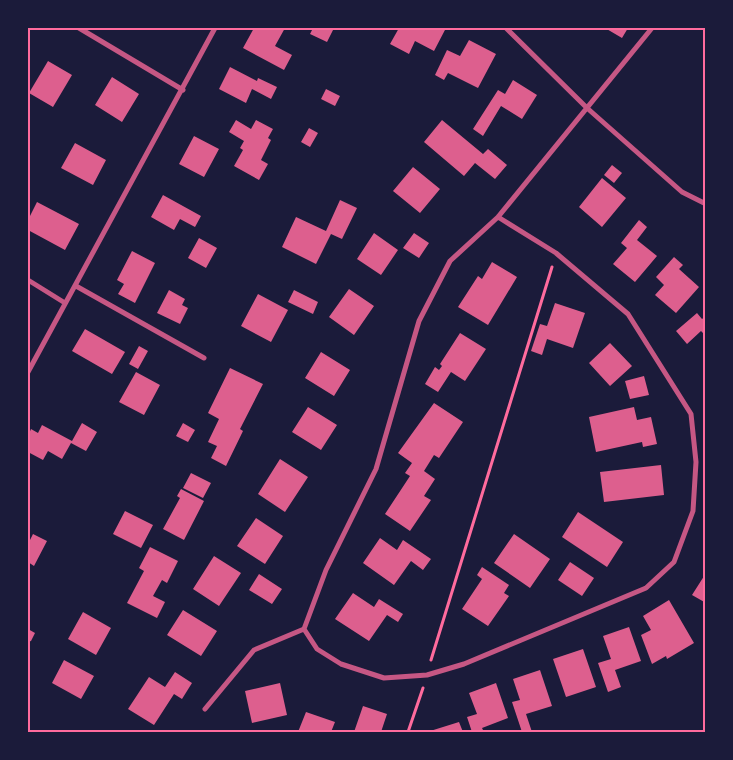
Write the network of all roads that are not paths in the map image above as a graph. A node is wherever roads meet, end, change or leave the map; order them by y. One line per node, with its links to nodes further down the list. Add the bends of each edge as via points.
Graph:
1 (78, 28): 5 (street)
2 (216, 28): 5 (street)
3 (506, 28): 6 (street)
4 (652, 28): 6 (street)
5 (183, 90): 10 (street)
6 (587, 108): 7 (street, via 682,192); 8 (street)
7 (706, 204)
8 (498, 217): 14 (street, via 450,261 419,321 376,469 326,570); 14 (street, via 556,253 628,314 691,414 696,462 693,511 674,562 646,588 464,664 427,675 384,678 340,664 317,649)
9 (28, 280): 11 (street)
10 (76, 286): 11 (street); 12 (street)
11 (65, 303): 13 (street)
12 (204, 358)
13 (28, 372)
14 (304, 630): 15 (street, via 254,650)
15 (205, 709)

